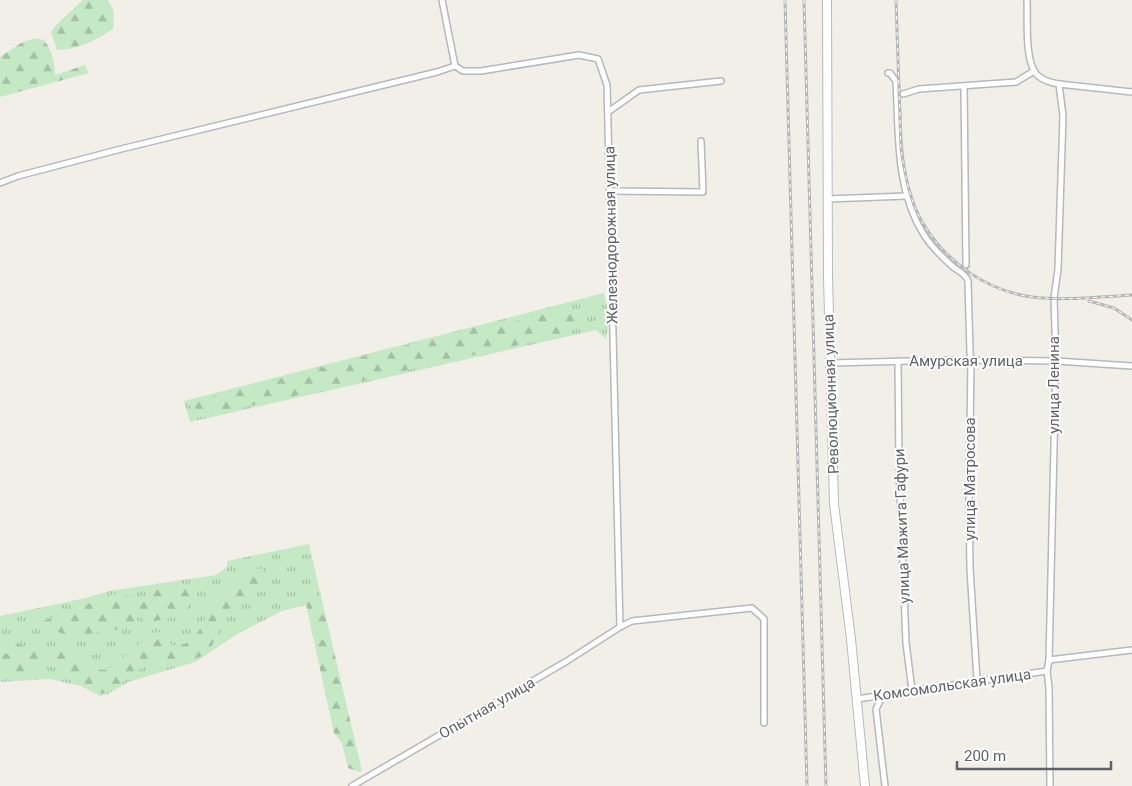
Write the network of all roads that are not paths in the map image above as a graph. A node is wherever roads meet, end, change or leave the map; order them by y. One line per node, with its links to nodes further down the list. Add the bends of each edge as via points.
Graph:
1 (442, 0): 4 (street)
2 (827, 0): 17 (main road, Революционная улица)
3 (1027, 0): 5 (street, via 1028,45)
4 (455, 66): 12 (street, Железнодорожная улица, via 463,71 481,71 579,55 598,59 607,85); 14 (street, via 120,149)
5 (1034, 71): 8 (street, via 1050,83); 9 (street, via 1016,82)
6 (888, 73): 16 (street, via 896,81 900,164)
7 (721, 81): 12 (street, via 639,90)
8 (1059, 84): 10 (street); 21 (street, улица Ленина, via 1063,116 1058,269 1054,298)
9 (964, 87): 11 (street, via 919,89); 18 (street)
10 (1132, 92)
11 (903, 94)
12 (608, 112): 15 (street, Железнодорожная улица)
13 (701, 140): 15 (street, via 703,192)
14 (0, 183)
15 (610, 191): 24 (street, Железнодорожная улица)
16 (906, 196): 17 (street); 19 (street, улица Матросова, via 924,236 967,277)
17 (827, 199): 22 (main road, Революционная улица)
18 (966, 265)
19 (971, 360): 20 (street, Амурская улица); 21 (street, Амурская улица); 28 (street, улица Матросова, via 970,569)
20 (898, 361): 22 (street, Амурская улица); 29 (street, улица Мажита Гафури, via 904,614)
21 (1056, 361): 23 (street, Амурская улица); 26 (street, улица Ленина)
22 (830, 363): 31 (main road, Революционная улица, via 834,504)
23 (1132, 366)
24 (620, 626): 32 (street, Опытная улица, via 632,621 752,608 764,620); 33 (street, Опытная улица, via 567,661)
25 (1132, 650): 26 (street)
26 (1049, 660): 27 (street, улица Ленина)
27 (1047, 671): 28 (street, Комсомольская улица); 36 (street, улица Ленина)
28 (977, 680): 29 (street, Комсомольская улица)
29 (912, 690): 30 (street, Комсомольская улица)
30 (883, 695): 31 (street, Комсомольская улица); 35 (street, via 876,709)
31 (857, 699): 34 (main road, Революционная улица)
32 (764, 723)
33 (352, 786)
34 (865, 786)
35 (885, 786)
36 (1050, 786)

